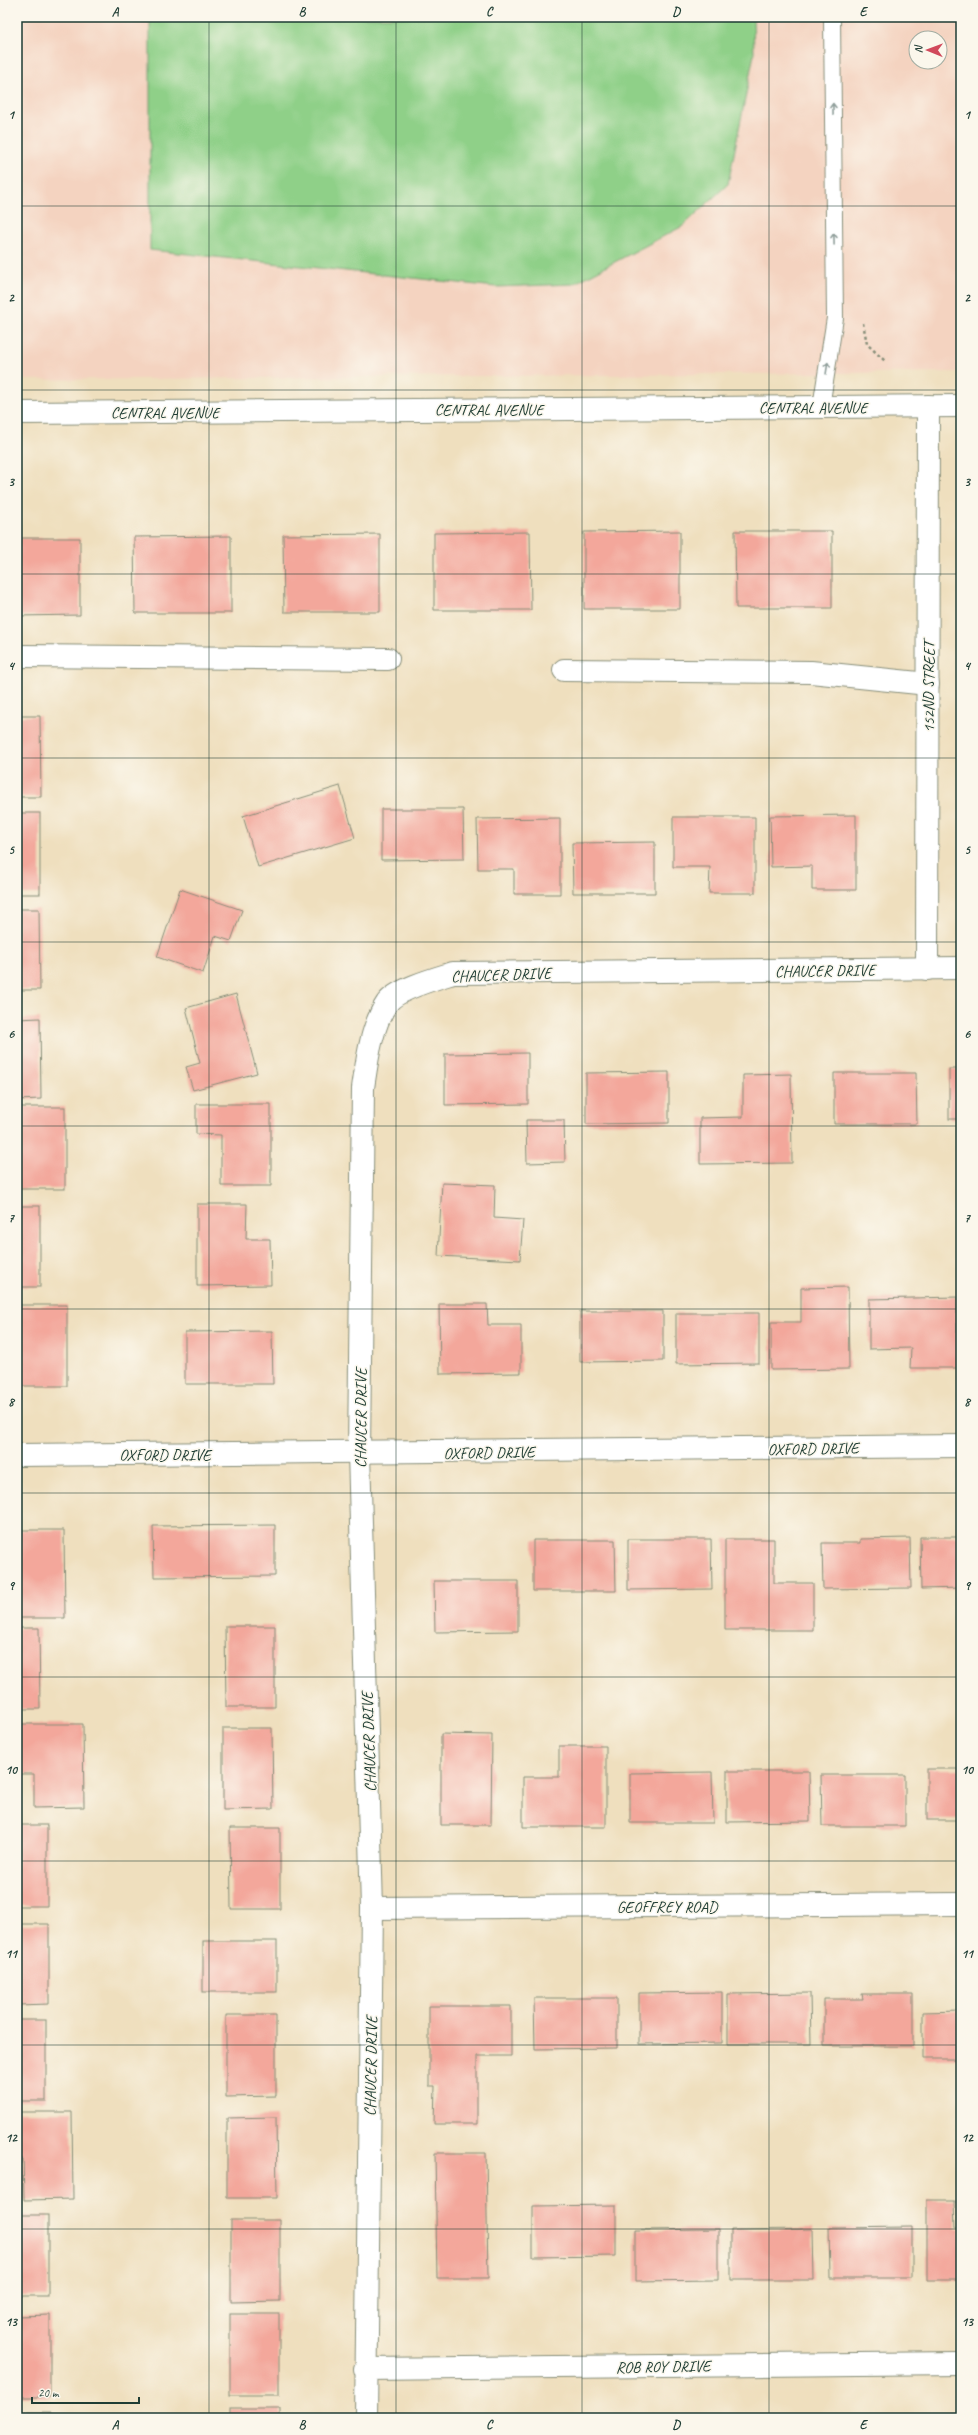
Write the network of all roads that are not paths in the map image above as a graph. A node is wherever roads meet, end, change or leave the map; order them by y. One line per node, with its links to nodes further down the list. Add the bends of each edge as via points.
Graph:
1 (832, 17): 4 (lane, one-way to 1, via 835,318)
2 (928, 406): 3 (street, CENTRAL AVENUE); 4 (street, CENTRAL AVENUE); 9 (street, 152ND STREET)
3 (961, 406)
4 (821, 407): 5 (street, CENTRAL AVENUE)
5 (17, 413)
6 (17, 656): 7 (street)
7 (388, 658)
8 (564, 670): 9 (street, via 811,672)
9 (928, 684): 11 (street, 152ND STREET)
10 (961, 968): 11 (street, CHAUCER DRIVE)
11 (927, 969): 13 (street, CHAUCER DRIVE, via 453,974 419,983 387,1002 371,1042 363,1088)
12 (961, 1446): 13 (street, OXFORD DRIVE)
13 (359, 1453): 14 (street, OXFORD DRIVE); 16 (street, CHAUCER DRIVE)
14 (17, 1455)
15 (961, 1904): 16 (street, GEOFFREY ROAD)
16 (372, 1908): 18 (street, CHAUCER DRIVE)
17 (961, 2363): 18 (street, ROB ROY DRIVE)
18 (365, 2369): 19 (street, CHAUCER DRIVE)
19 (366, 2418)

